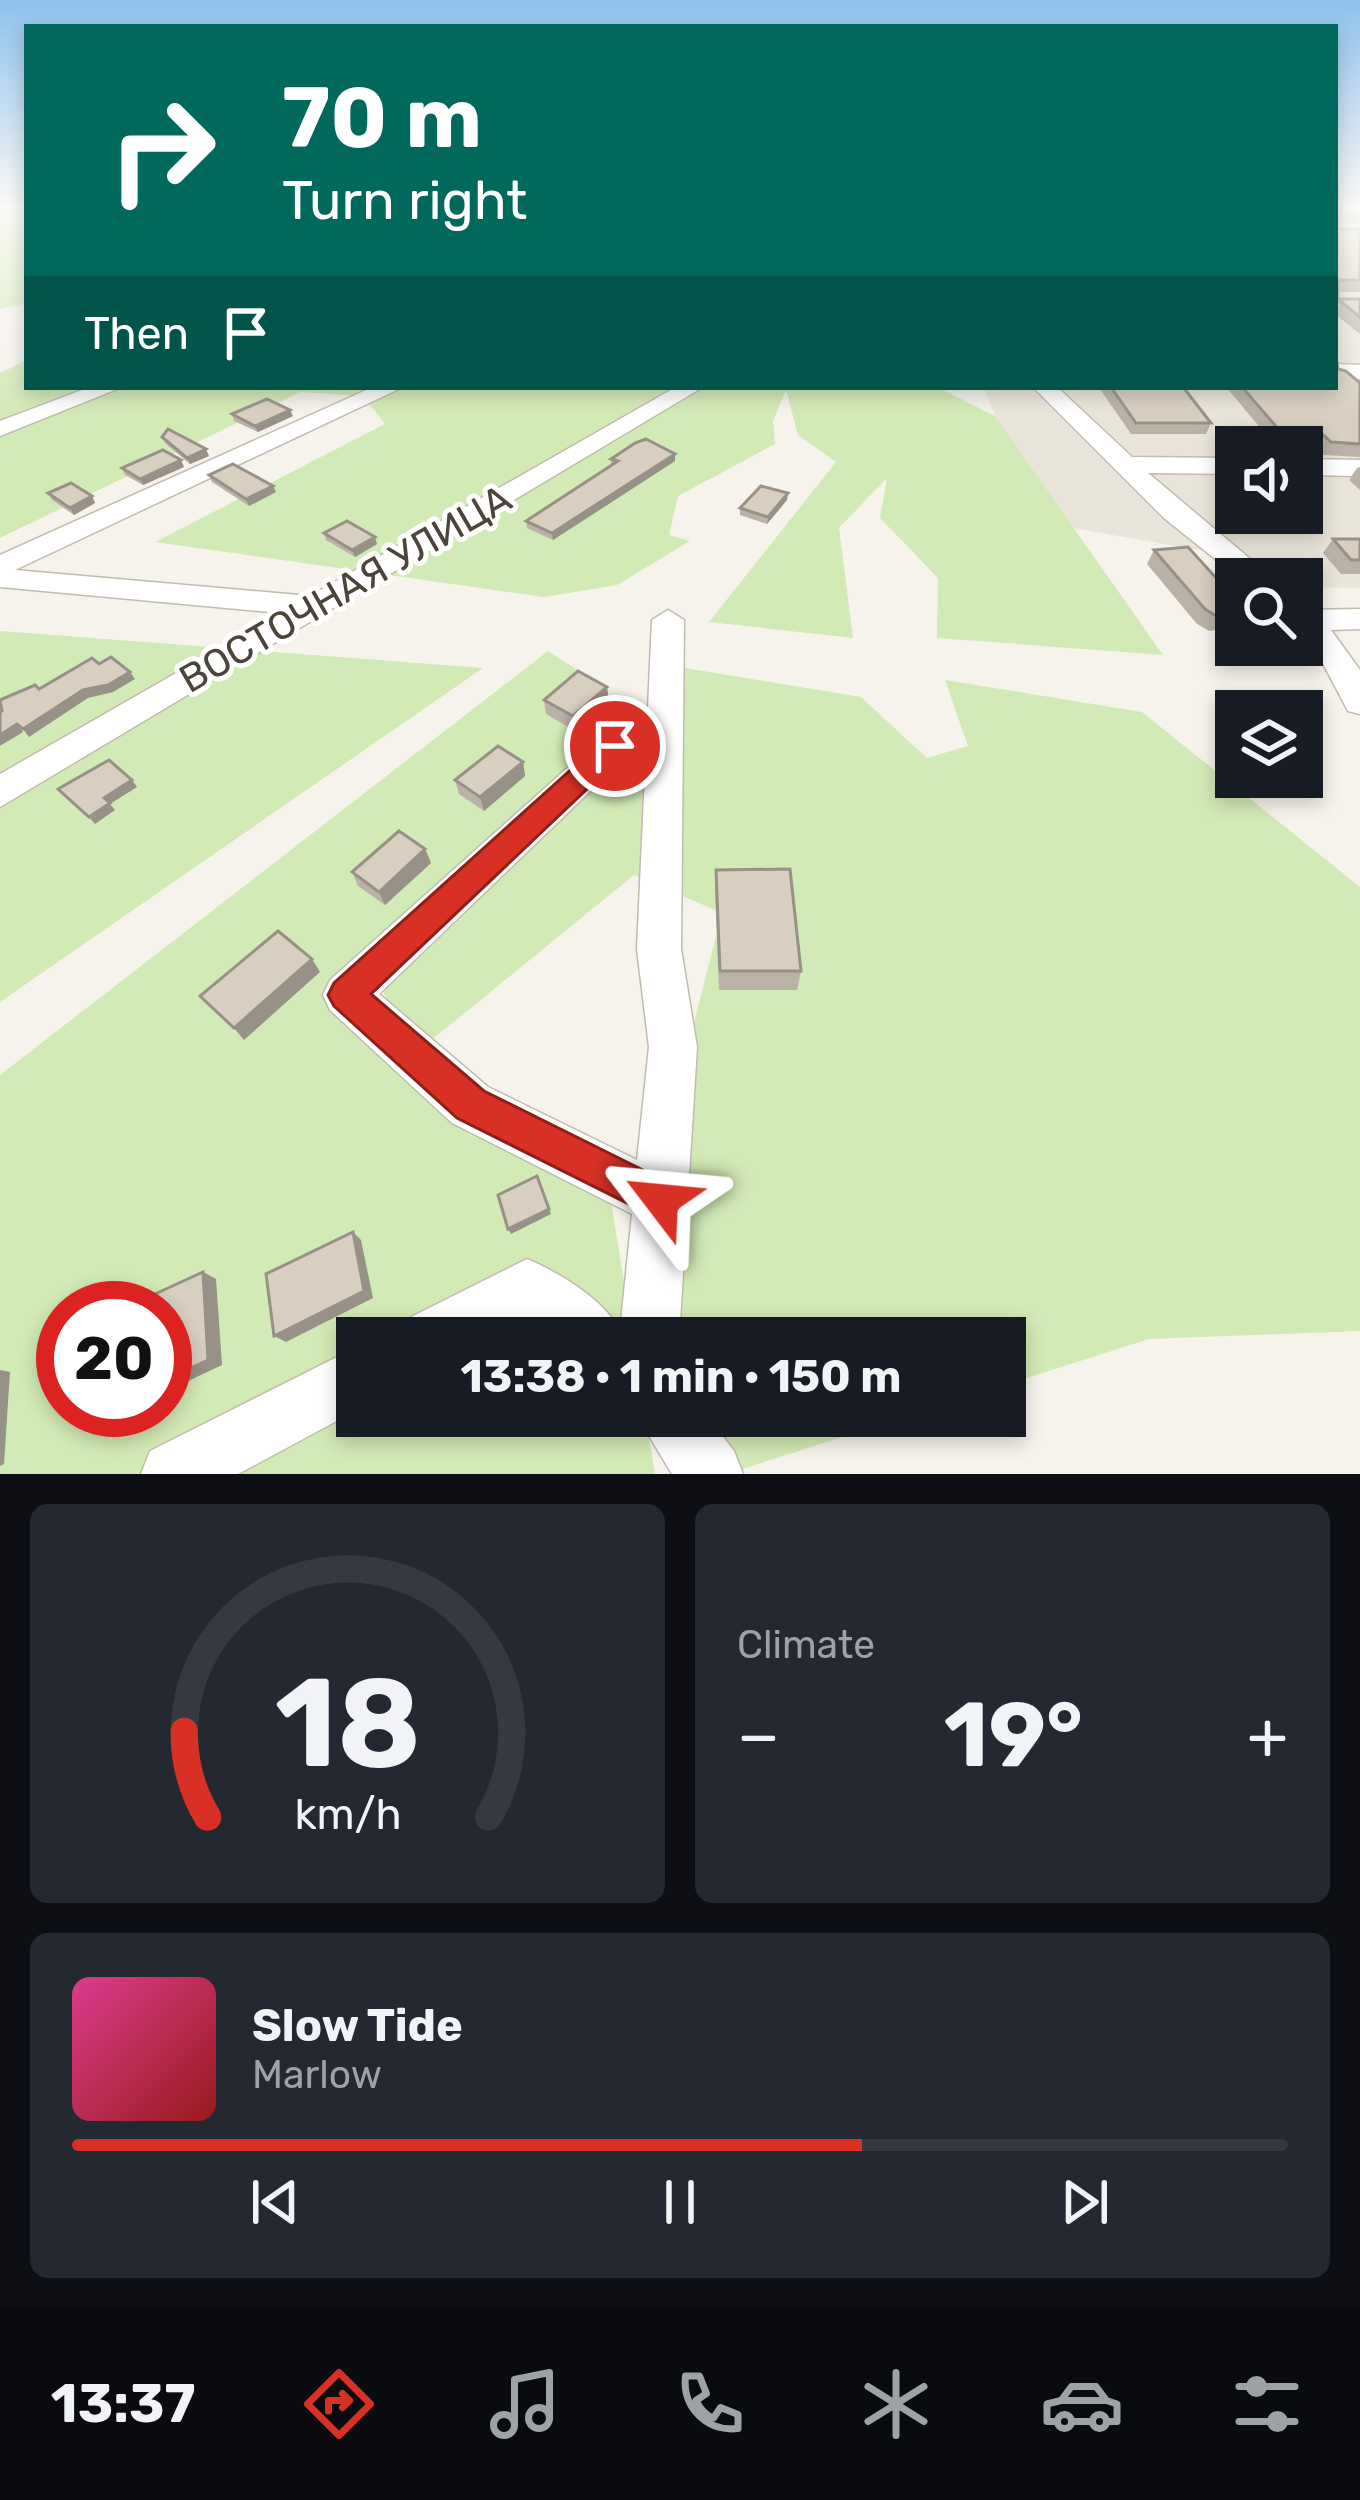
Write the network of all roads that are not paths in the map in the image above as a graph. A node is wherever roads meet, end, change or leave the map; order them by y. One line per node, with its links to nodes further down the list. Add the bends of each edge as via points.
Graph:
1 (103, 390): 5 (street)
2 (385, 390): 11 (street)
3 (687, 390): 13 (street, ВОСТОЧНАЯ УЛИЦА)
4 (1047, 390): 6 (street)
5 (0, 429)
6 (1128, 465): 7 (street); 10 (street)
7 (1215, 466)
8 (1323, 467): 9 (street)
9 (1360, 468)
10 (1232, 558)
11 (0, 566)
12 (0, 578): 13 (street)
13 (312, 606): 20 (street, ВОСТОЧНАЯ УЛИЦА)
14 (1360, 619): 16 (street)
15 (668, 620): 21 (street, via 658,949 673,1047)
16 (1323, 620)
17 (1323, 641): 18 (street)
18 (1360, 702)
19 (615, 746): 21 (street, via 346,995 470,1105)
20 (0, 792)
21 (661, 1200): 24 (street)
22 (472, 1317): 23 (street, via 527,1288)
23 (565, 1317)
24 (651, 1317)
25 (336, 1388): 27 (street)
26 (684, 1437): 28 (street)
27 (173, 1474)
28 (711, 1474)

